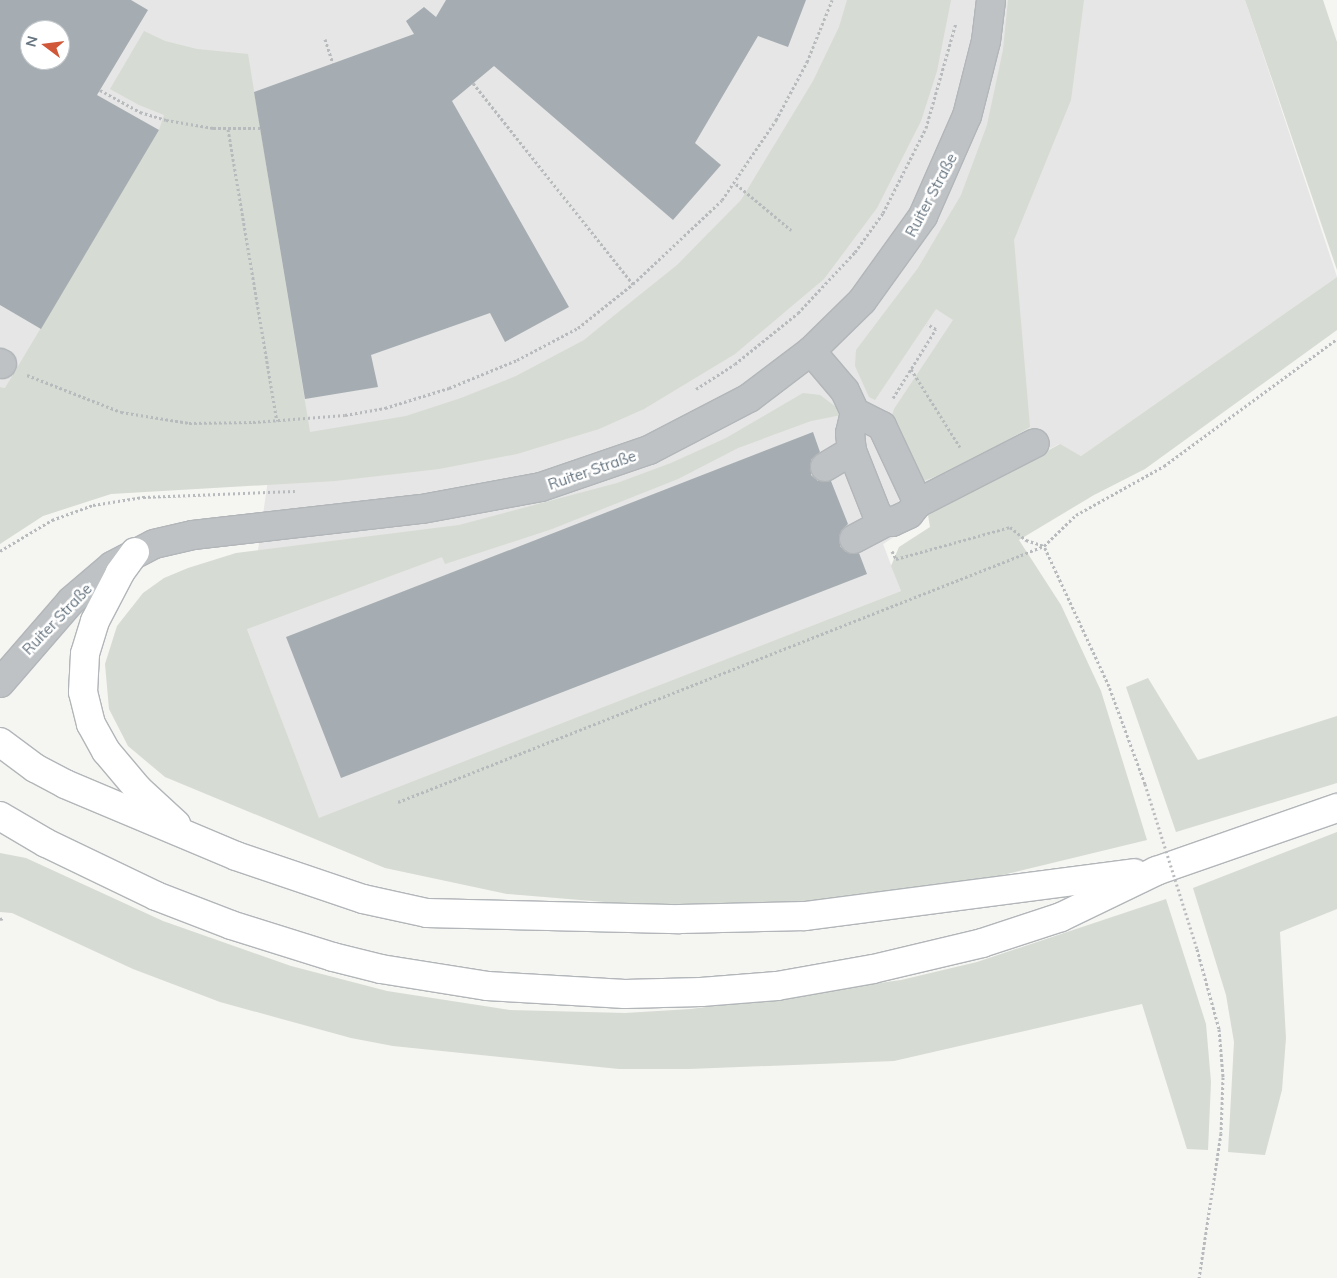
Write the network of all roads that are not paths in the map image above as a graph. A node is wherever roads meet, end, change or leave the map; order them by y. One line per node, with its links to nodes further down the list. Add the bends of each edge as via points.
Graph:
1 (991, 0): 2 (street, Ruiter Straße, via 968,116 940,184 923,216 883,275)
2 (812, 351): 3 (street, via 846,391); 10 (street, Ruiter Straße, via 749,398 714,419 649,450 578,477 422,509 193,535)
3 (855, 412): 5 (street, via 850,438); 7 (street, via 882,426)
4 (1035, 443): 7 (street)
5 (852, 450): 6 (street); 8 (street)
6 (825, 466)
7 (918, 503): 8 (street)
8 (888, 534): 9 (street)
9 (854, 539)
10 (135, 552): 11 (street, Ruiter Straße, via 112,566 71,601); 15 (main road, via 120,573 89,637 82,674 86,707 97,738 125,776 169,818)
11 (0, 683)
12 (0, 742): 15 (main road, via 35,768 65,784)
13 (1337, 808): 16 (main road)
14 (0, 816): 16 (main road, via 120,880 265,937 381,969 519,990 701,992 824,979 926,957 1036,926)
15 (198, 840): 16 (main road, via 275,871 363,899 427,913 461,916 680,919 806,916)
16 (1156, 871)

